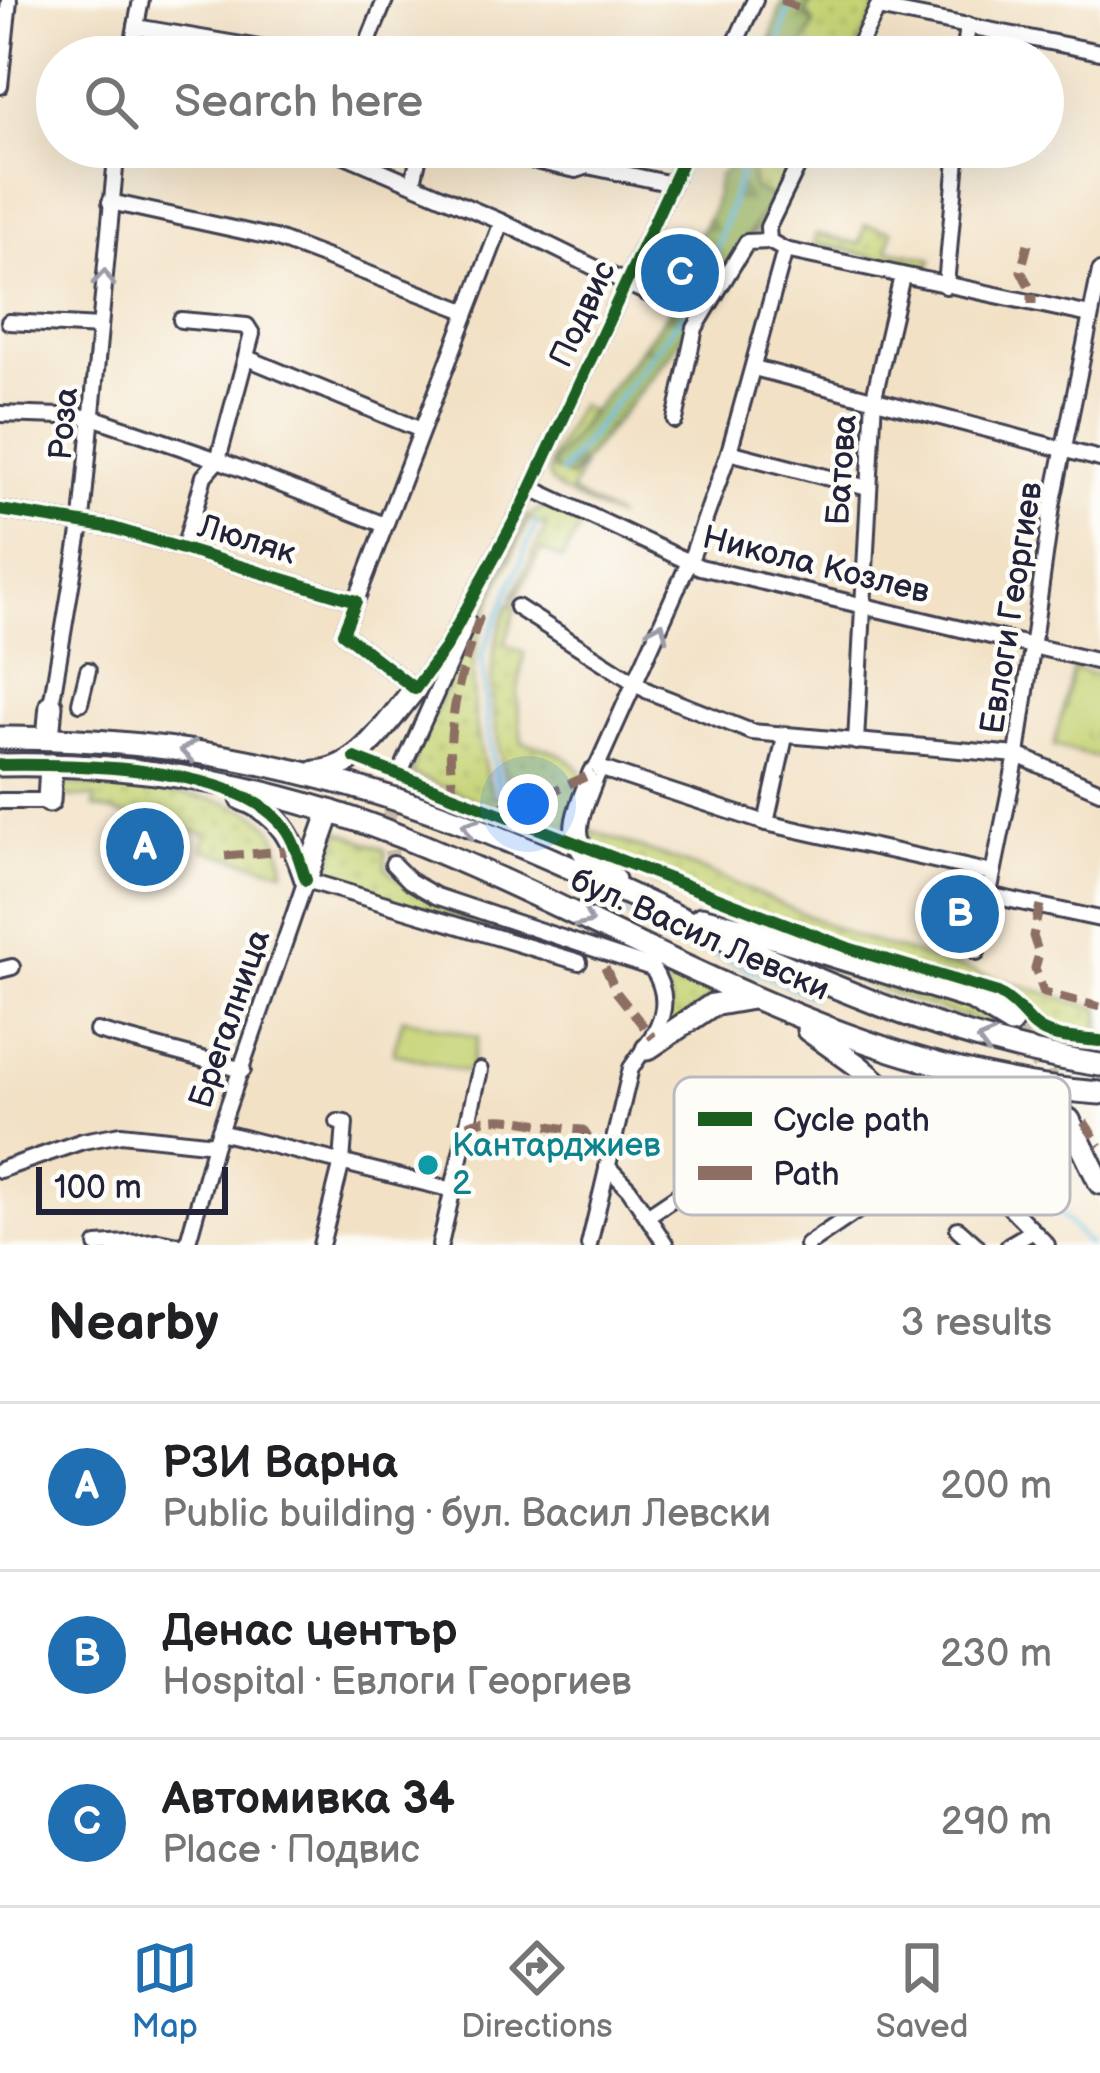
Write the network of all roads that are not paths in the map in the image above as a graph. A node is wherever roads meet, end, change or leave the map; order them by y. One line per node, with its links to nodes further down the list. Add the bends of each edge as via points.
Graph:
1 (9, 0): 17 (street)
2 (142, 0): 7 (street)
3 (385, 0): 10 (street)
4 (755, 0): 11 (street)
5 (879, 4): 6 (street); 12 (street)
6 (968, 25): 13 (street); 14 (street)
7 (136, 27): 8 (street); 9 (street)
8 (134, 36)
9 (189, 36)
10 (370, 36)
11 (739, 36)
12 (863, 36)
13 (967, 36)
14 (1022, 36)
15 (1064, 45): 16 (street)
16 (1100, 52)
17 (0, 86)
18 (114, 168): 27 (street, Роза)
19 (381, 168): 25 (street)
20 (417, 168): 25 (street)
21 (597, 168): 26 (street)
22 (679, 168): 26 (street, Подвис)
23 (797, 168): 29 (street)
24 (956, 168): 34 (street)
25 (413, 182): 28 (street)
26 (672, 184): 33 (street, Подвис)
27 (110, 202): 36 (street, via 275,238); 40 (street, Роза, one-way to 27)
28 (502, 222): 33 (street); 36 (street)
29 (769, 241): 30 (street); 47 (street, via 742,248 692,337)
30 (785, 250): 32 (street); 43 (street)
31 (1100, 271): 37 (street, Евлоги Георгиев)
32 (902, 276): 34 (street); 44 (street, Батова)
33 (628, 282): 35 (street); 54 (street, Подвис)
34 (946, 286): 37 (street)
35 (665, 302)
36 (466, 311): 48 (street)
37 (1090, 315): 41 (street, Евлоги Георгиев)
38 (181, 320): 42 (street, via 247,326)
39 (9, 322): 40 (street)
40 (100, 327): 46 (street, Роза)
41 (1092, 350): 49 (street, Евлоги Георгиев)
42 (247, 358): 48 (street); 52 (street)
43 (754, 368): 44 (street); 50 (street)
44 (874, 397): 49 (street); 53 (street, Батова)
45 (0, 414): 46 (street)
46 (92, 417): 52 (street); 56 (street, Роза)
47 (675, 420)
48 (421, 430): 57 (street)
49 (1064, 450): 51 (street); 63 (street, Евлоги Георгиев)
50 (729, 452): 53 (street); 59 (street)
51 (1100, 459)
52 (218, 460): 57 (street); 58 (street, via 204,476)
53 (868, 488): 61 (street, Батова)
54 (532, 495): 59 (street, Никола Козлев); 67 (street, Подвис); 77 (street, Подвис)
55 (0, 510): 56 (street, Люляк)
56 (82, 520): 58 (street, Люляк); 69 (street, Роза)
57 (385, 525): 60 (street)
58 (184, 549): 60 (street, Люляк)
59 (689, 564): 61 (street, Никола Козлев); 66 (street, one-way to 59)
60 (356, 601): 67 (street, via 343,633)
61 (863, 605): 63 (street, Никола Козлев); 73 (street, Батова)
62 (518, 607): 66 (street)
63 (1030, 644): 64 (street, Никола Козлев); 74 (street, Евлоги Георгиев)
64 (1100, 662)
65 (88, 670): 68 (street)
66 (635, 681): 70 (street, via 743,729); 78 (street)
67 (415, 689): 79 (highway, via 355,758)
68 (80, 703)
69 (51, 705): 72 (highway)
70 (785, 737): 73 (street); 85 (street)
71 (0, 738): 72 (highway, бул. Васил Левски)
72 (48, 738): 79 (highway, бул. Васил Левски, one-way to 72, via 184,749)
73 (856, 742): 74 (street)
74 (1017, 755): 81 (street); 87 (street, Евлоги Георгиев)
75 (0, 765): 76 (highway, бул. Васил Левски)
76 (51, 765): 80 (highway, бул. Васил Левски); 83 (highway)
77 (402, 770)
78 (595, 770): 85 (street); 90 (highway, via 575,824 577,845)
79 (303, 772): 90 (highway, бул. Васил Левски, one-way to 79, via 458,821)
80 (191, 778): 84 (highway, бул. Васил Левски); 88 (highway, via 278,820)
81 (1100, 791)
82 (0, 801): 83 (street)
83 (49, 801)
84 (330, 811): 88 (highway); 92 (highway, бул. Васил Левски, one-way to 92)
85 (766, 823): 87 (street)
86 (393, 864): 95 (street, via 452,903)
87 (992, 873): 89 (street, Евлоги Георгиев)
88 (306, 880): 94 (street); 102 (street, Брегалница)
89 (988, 895): 91 (street); 93 (street, Евлоги Георгиев)
90 (648, 905): 98 (highway, via 973,1000); 101 (highway, бул. Васил Левски, one-way to 90, via 913,1019)
91 (1100, 919)
92 (626, 938): 95 (highway); 96 (highway, бул. Васил Левски)
93 (977, 952)
94 (579, 962)
95 (652, 968): 96 (highway); 100 (street, via 665,1000)
96 (702, 973): 97 (highway, бул. Васил Левски)
97 (766, 1002): 100 (highway, via 712,1005); 104 (highway); 105 (highway, бул. Васил Левски, via 853,1039)
98 (1011, 1023)
99 (97, 1031): 102 (street)
100 (646, 1049): 110 (street, via 631,1068)
101 (1100, 1065)
102 (243, 1070): 108 (street, Брегалница)
103 (480, 1070): 113 (street)
104 (871, 1077)
105 (1000, 1077)
106 (338, 1122): 109 (street, via 345,1123)
107 (1070, 1122): 112 (highway)
108 (217, 1138): 109 (street); 111 (street, via 121,1134); 121 (street, Брегалница)
109 (342, 1162): 113 (street); 122 (street)
110 (607, 1166): 117 (street); 124 (street)
111 (0, 1170)
112 (1100, 1183)
113 (453, 1190): 123 (street)
114 (674, 1198): 117 (street)
115 (852, 1215): 126 (street)
116 (1017, 1215): 119 (street)
117 (647, 1216): 125 (street)
118 (958, 1229): 127 (street)
119 (1033, 1231): 128 (street); 129 (street)
120 (97, 1245): 121 (street)
121 (183, 1245)
122 (321, 1245)
123 (440, 1245)
124 (589, 1245)
125 (666, 1245)
126 (808, 1245)
127 (976, 1245)
128 (1009, 1245)
129 (1047, 1245)

